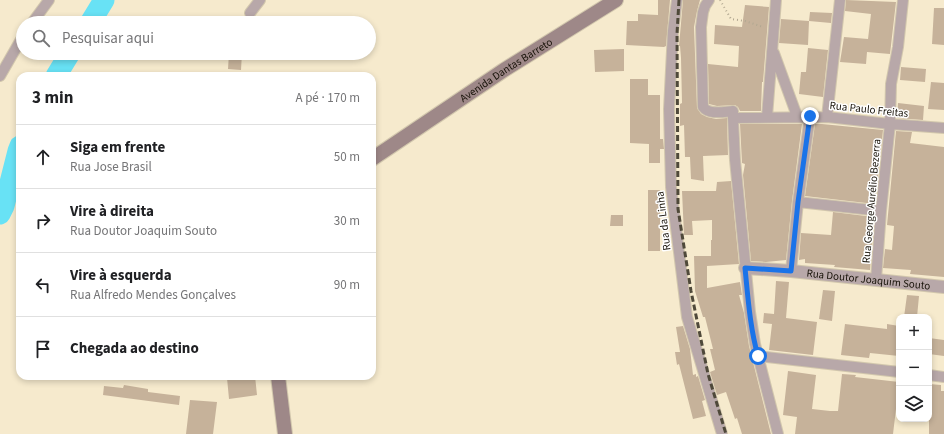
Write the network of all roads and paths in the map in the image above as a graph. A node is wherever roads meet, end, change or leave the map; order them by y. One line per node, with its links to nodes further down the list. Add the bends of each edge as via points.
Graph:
1 (49, 0): 11 (street)
2 (260, 0): 10 (street)
3 (616, 0): 23 (main road, Avenida Dantas Barreto, via 504,70)
4 (677, 0): 36 (street, Rua da Linha, via 669,109 671,187 687,316)
5 (709, 0): 20 (street, via 701,23 703,107 711,112 733,111)
6 (720, 0): 12 (path, via 732,19 752,23)
7 (776, 0): 12 (street)
8 (840, 0): 19 (street)
9 (903, 0): 21 (street, Rua George Aurélio Bezerra, via 891,84)
10 (250, 13)
11 (37, 16)
12 (772, 33): 14 (street)
13 (16, 48): 15 (street)
14 (773, 49): 16 (street); 18 (street)
15 (0, 76)
16 (796, 116): 17 (street, Rua Paulo Freitas); 18 (street, Rua Paulo Freitas)
17 (810, 116): 19 (street, Rua Paulo Freitas); 24 (street)
18 (767, 117): 20 (street, Rua Paulo Freitas)
19 (827, 117): 21 (street, Rua Paulo Freitas)
20 (733, 118): 26 (street)
21 (890, 124): 22 (street, Rua Paulo Freitas); 25 (street, Rua George Aurélio Bezerra)
22 (944, 128)
23 (376, 156)
24 (798, 202): 25 (street); 27 (street)
25 (881, 211): 28 (street, Rua George Aurélio Bezerra)
26 (745, 268): 27 (street, Rua Doutor Joaquim Souto); 30 (street)
27 (791, 271): 28 (street, Rua Doutor Joaquim Souto)
28 (876, 280): 29 (street, Rua Doutor Joaquim Souto)
29 (944, 287)
30 (758, 356): 31 (street); 37 (street)
31 (896, 372)
32 (932, 375): 33 (street)
33 (944, 377)
34 (278, 380): 35 (main road)
35 (285, 434)
36 (722, 434)
37 (778, 434)

